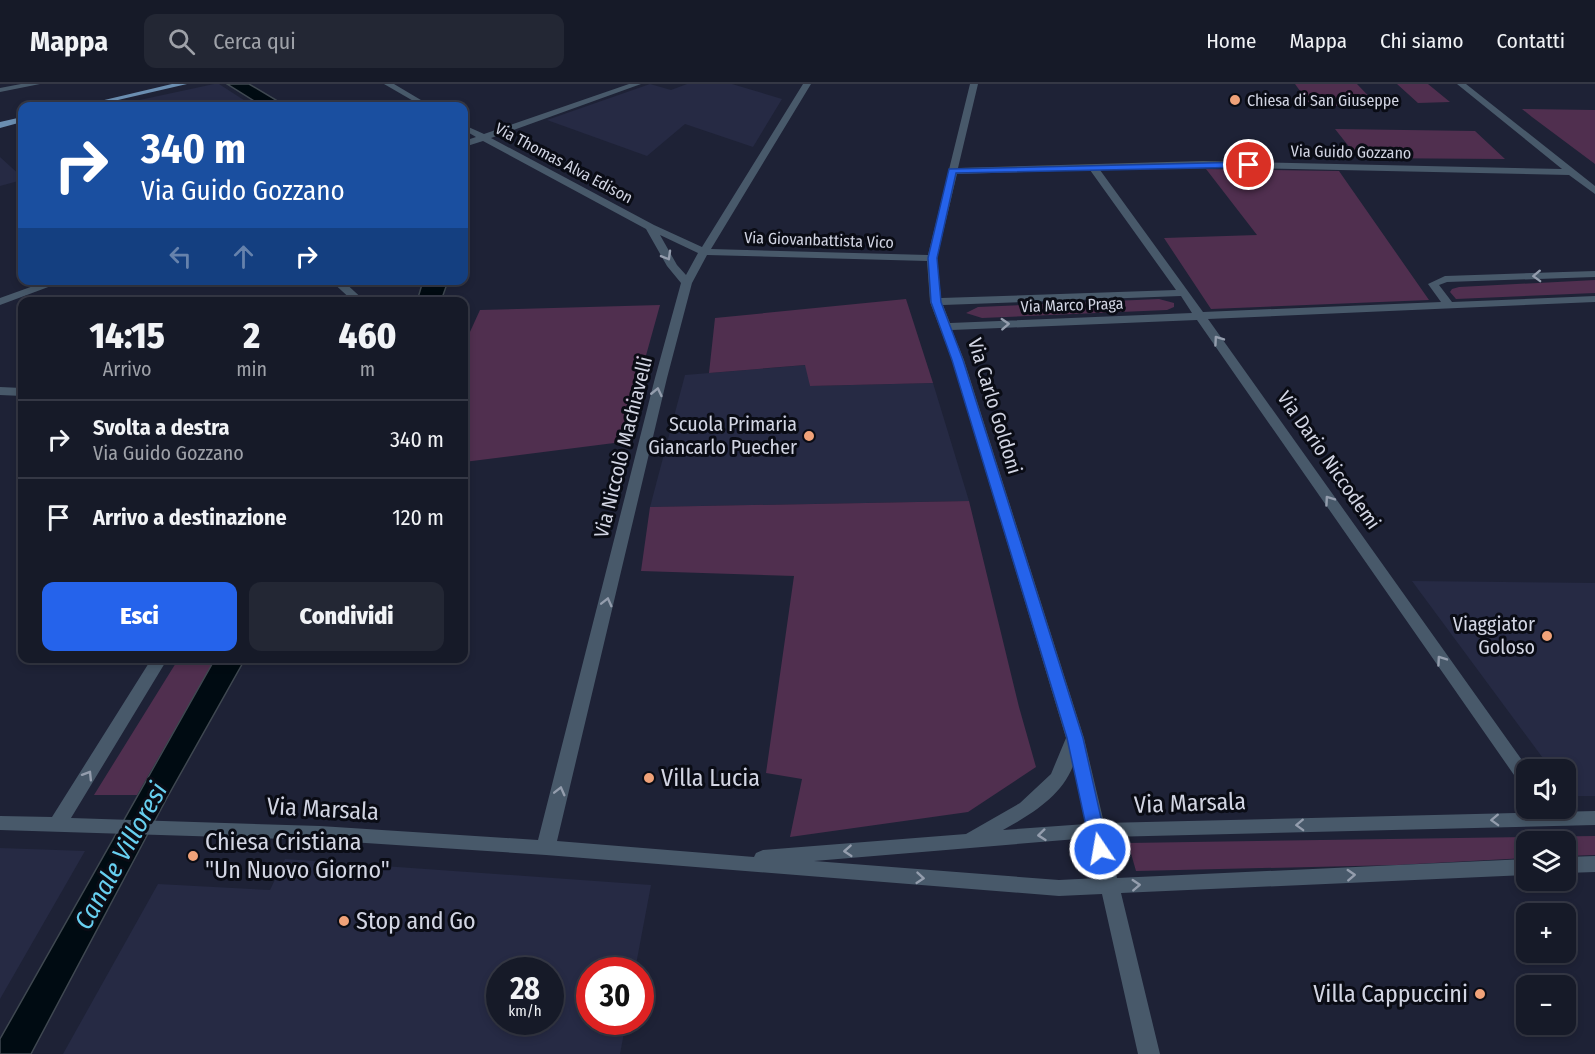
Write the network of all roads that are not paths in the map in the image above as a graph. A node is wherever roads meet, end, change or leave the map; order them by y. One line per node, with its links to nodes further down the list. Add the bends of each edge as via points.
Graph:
1 (36, 84): 8 (street)
2 (183, 84): 9 (main road)
3 (388, 84): 10 (street)
4 (637, 84): 14 (street)
5 (807, 84): 21 (street, Via Niccolò Machiavelli)
6 (974, 84): 17 (street, Via Carlo Goldoni)
7 (1461, 84): 18 (street)
8 (0, 90)
9 (115, 102)
10 (420, 102)
11 (18, 121): 12 (main road)
12 (0, 125)
13 (468, 129): 14 (street, Via Thomas Alva Edison)
14 (483, 137): 15 (street); 20 (street, Via Thomas Alva Edison)
15 (468, 143)
16 (1093, 166): 17 (street, Via Guido Gozzano); 18 (street, Via Guido Gozzano, via 1203,164); 27 (street, Via Dario Niccodemi)
17 (952, 171): 22 (street, Via Carlo Goldoni)
18 (1569, 172): 19 (street)
19 (1595, 191)
20 (650, 227): 21 (street, Via Thomas Alva Edison); 24 (street, one-way to 24, via 672,266)
21 (705, 252): 22 (street, Via Giovanbattista Vico); 24 (street, Via Niccolò Machiavelli)
22 (933, 258): 31 (street, Via Carlo Goldoni)
23 (1595, 274): 32 (street, one-way to 32, via 1445,279 1433,284)
24 (687, 283): 45 (street, Via Niccolò Machiavelli, one-way to 24)
25 (48, 285): 30 (street)
26 (341, 285): 28 (street)
27 (1184, 293): 31 (street, Via Marco Praga); 33 (street, Via Dario Niccodemi)
28 (355, 297)
29 (1595, 299): 32 (street)
30 (0, 302)
31 (936, 302): 34 (street, Via Carlo Goldoni)
32 (1451, 307): 33 (street, Via Marco Praga)
33 (1199, 316): 34 (street, Via Marco Praga, one-way to 33); 37 (street, Via Dario Niccodemi, one-way to 33)
34 (946, 327): 36 (street, Via Carlo Goldoni)
35 (157, 663): 42 (street, one-way to 35)
36 (1075, 738): 43 (street, Via Carlo Goldoni); 44 (street, via 1059,778 1027,808)
37 (1516, 765)
38 (1516, 814): 43 (street, Via Marsala, one-way to 43)
39 (1576, 816): 40 (street, Via Marsala)
40 (1595, 818)
41 (0, 823): 42 (street, Via Marsala)
42 (57, 825): 45 (street, Via Marsala, via 320,833)
43 (1095, 830): 44 (street, Via Marsala, one-way to 44); 50 (street, Via Carlo Goldoni)
44 (968, 842): 46 (street, Via Marsala, one-way to 46)
45 (546, 848): 46 (street, Via Marsala)
46 (715, 861): 50 (street, Via Marsala, one-way to 50, via 1059,888)
47 (1595, 864): 48 (street)
48 (1576, 865)
49 (1516, 868): 50 (street, Via Marsala, one-way to 49)
50 (1109, 886): 51 (street, Via Carlo Goldoni)
51 (1149, 1054)

